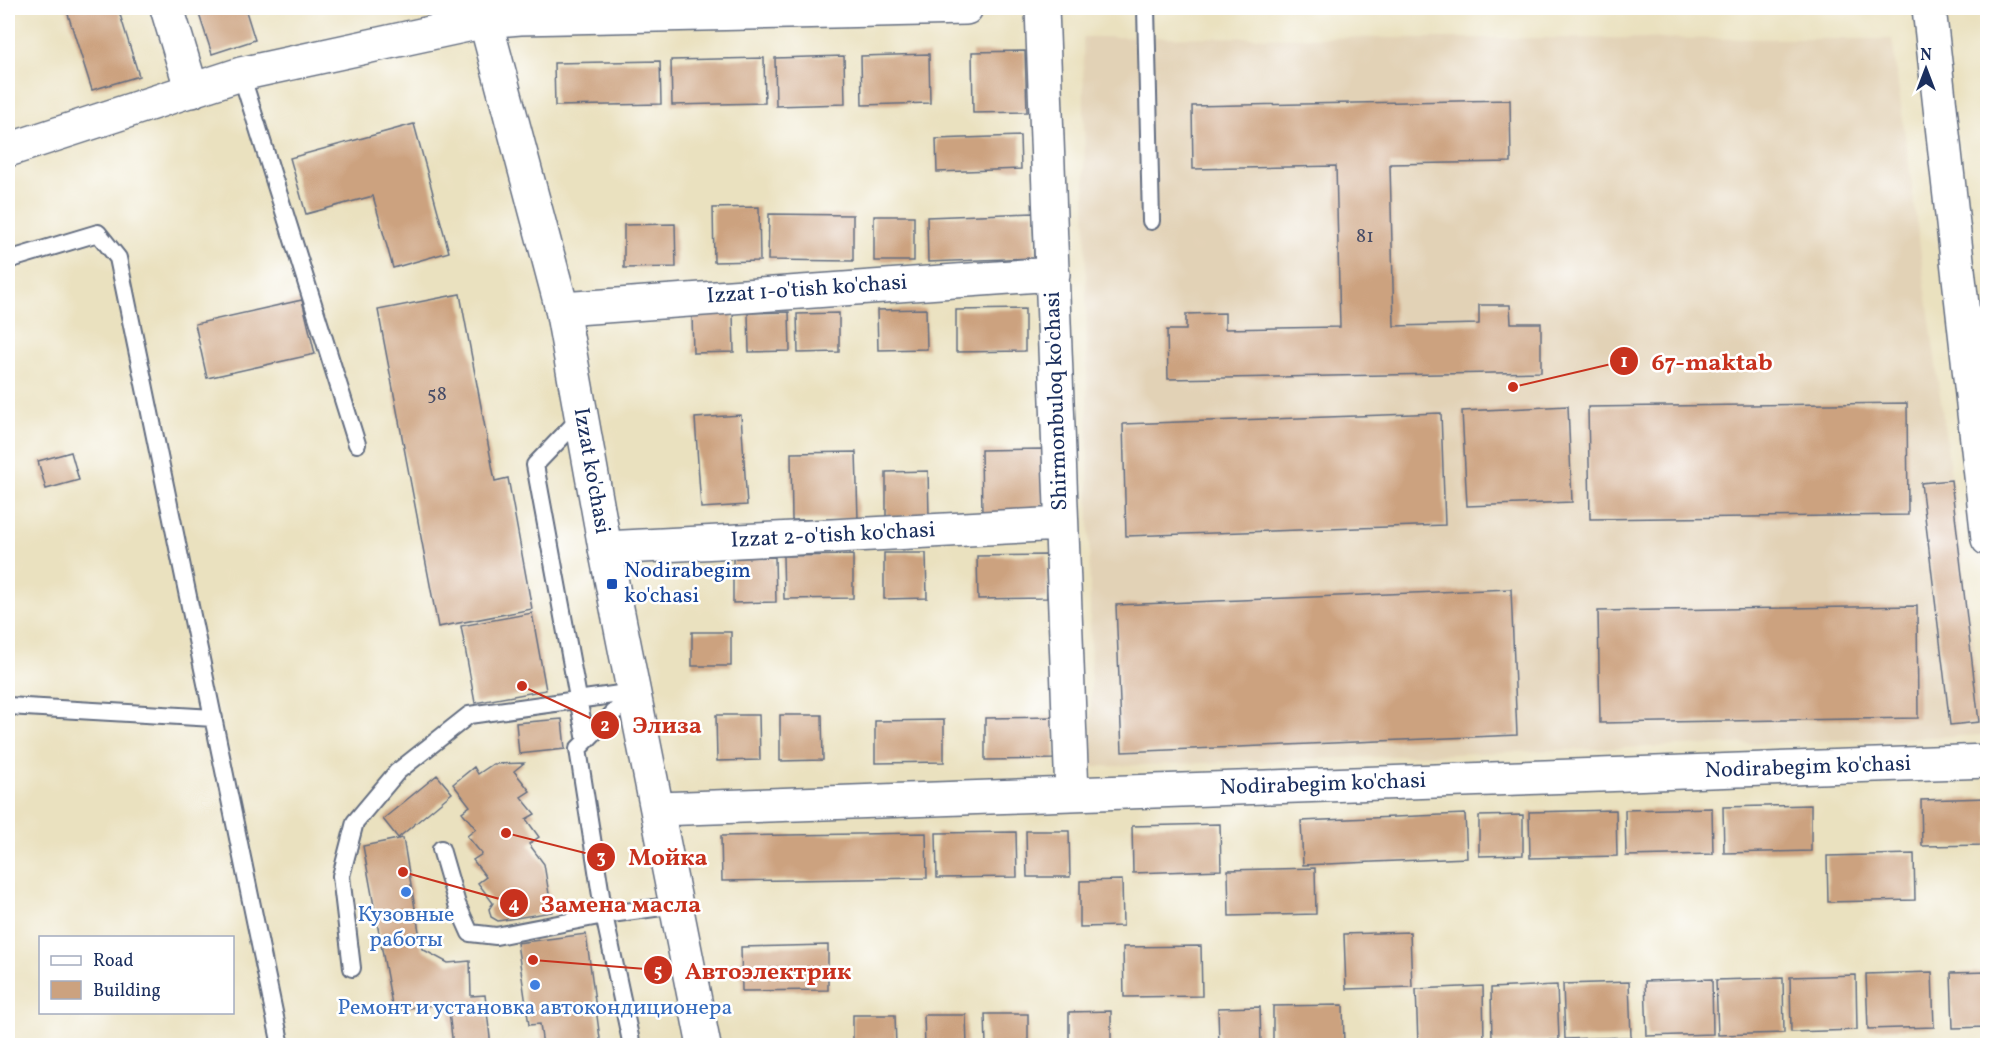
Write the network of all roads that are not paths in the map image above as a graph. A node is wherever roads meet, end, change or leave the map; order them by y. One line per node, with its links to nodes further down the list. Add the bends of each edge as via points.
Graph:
1 (167, 8): 8 (street)
2 (966, 8): 6 (street, via 520,18)
3 (1042, 8): 12 (street, Shirmonbuloq ko'chasi)
4 (1146, 8): 10 (lane)
5 (1929, 8): 17 (street)
6 (484, 14): 7 (street); 13 (street, Izzat ko'chasi)
7 (241, 74): 8 (street); 15 (lane)
8 (192, 91): 9 (street)
9 (8, 150)
10 (1151, 221)
11 (8, 260): 22 (lane, via 99,233 118,258)
12 (1053, 274): 13 (street, Izzat 1-o'tish ko'chasi); 16 (street, Shirmonbuloq ko'chasi)
13 (562, 309): 14 (street, Izzat ko'chasi)
14 (581, 417): 18 (street, Izzat ko'chasi); 20 (lane, via 535,465)
15 (357, 444)
16 (1061, 524): 18 (street, Izzat 2-o'tish ko'chasi); 25 (street, Shirmonbuloq ko'chasi)
17 (1988, 539)
18 (605, 548): 19 (street, Izzat ko'chasi)
19 (634, 692): 20 (lane); 23 (lane); 26 (street, Izzat ko'chasi)
20 (579, 700): 23 (lane); 30 (lane, via 469,715 397,772 355,822 340,876)
21 (8, 706): 22 (lane)
22 (214, 718): 31 (lane)
23 (586, 741): 29 (lane, via 578,749)
24 (1988, 761): 25 (street, Nodirabegim ko'chasi)
25 (1072, 794): 26 (street, Nodirabegim ko'chasi)
26 (658, 809): 28 (street, Izzat ko'chasi)
27 (441, 849): 29 (lane, via 470,933 496,936)
28 (676, 905): 29 (lane); 33 (street, Izzat ko'chasi)
29 (603, 915): 32 (lane)
30 (352, 968)
31 (281, 1046)
32 (632, 1046)
33 (704, 1046)

